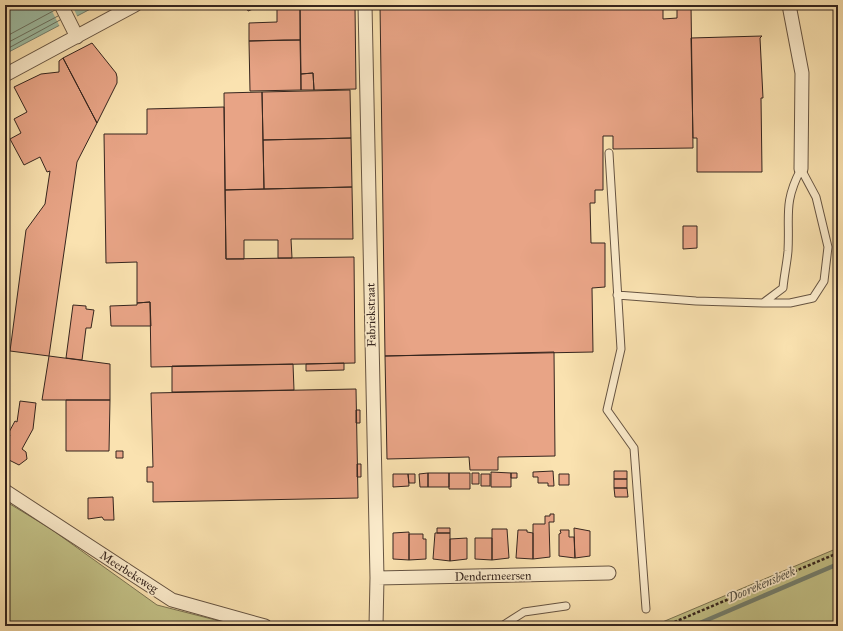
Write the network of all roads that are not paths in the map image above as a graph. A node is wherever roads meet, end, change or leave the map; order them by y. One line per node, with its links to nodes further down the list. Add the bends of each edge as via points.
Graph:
1 (61, 5): 5 (street)
2 (135, 5): 5 (street)
3 (365, 5): 13 (street, Fabriekstraat)
4 (789, 5): 8 (street, via 802,72)
5 (75, 33): 6 (street)
6 (5, 75)
7 (608, 153): 9 (lane)
8 (801, 169): 10 (lane, via 788,202 788,251 783,288); 10 (lane, via 816,197 828,247 824,281 813,298 790,304)
9 (617, 295): 10 (lane); 15 (lane, via 621,349 607,410 634,448)
10 (763, 303)
11 (5, 491): 16 (street, Meerbekeweg, via 172,600)
12 (609, 573): 13 (street, Dendermeersen)
13 (377, 578): 17 (street, Fabriekstraat)
14 (566, 606): 18 (lane, via 524,612)
15 (646, 609)
16 (265, 626)
17 (376, 626)
18 (502, 626)

